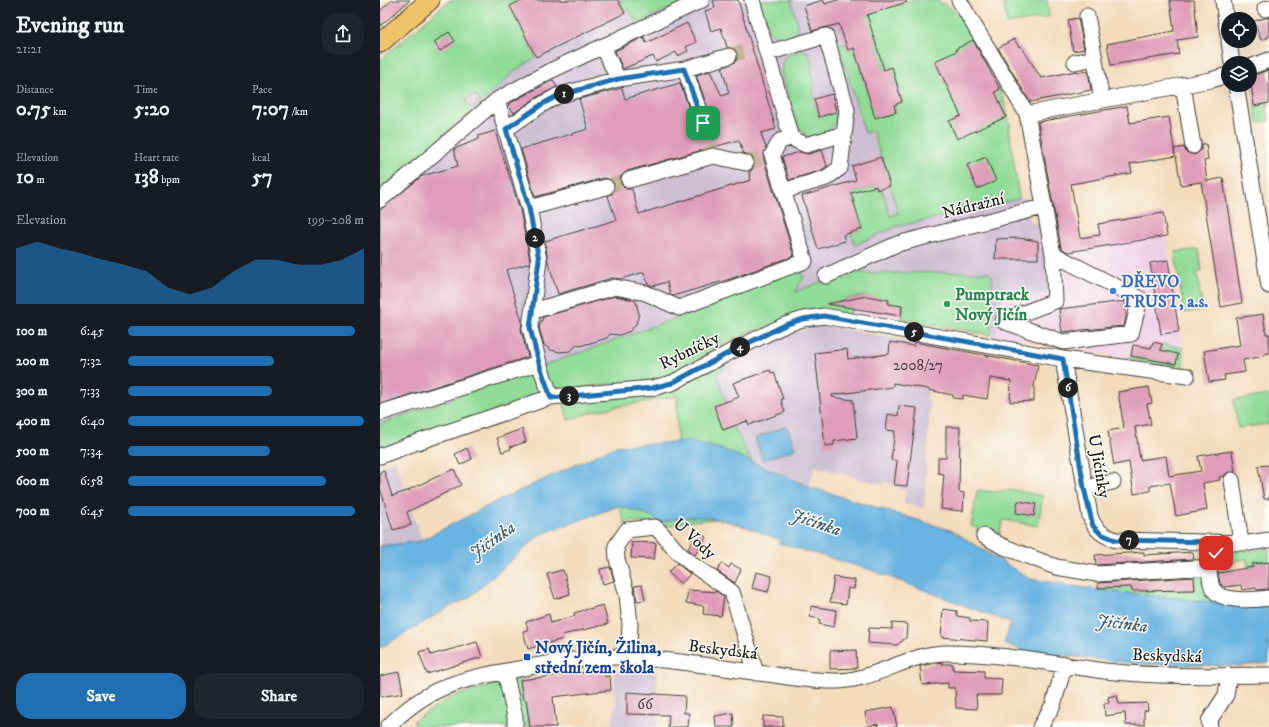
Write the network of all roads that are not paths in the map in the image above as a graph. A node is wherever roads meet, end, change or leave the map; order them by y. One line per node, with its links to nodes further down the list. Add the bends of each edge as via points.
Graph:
1 (430, 0): 8 (main road)
2 (702, 0): 9 (street)
3 (752, 0): 10 (street)
4 (959, 0): 23 (street)
5 (1223, 0): 6 (street)
6 (1225, 12)
7 (1087, 16): 12 (street)
8 (380, 43)
9 (603, 46): 18 (street); 21 (street)
10 (761, 49): 26 (street, via 826,36 847,110); 27 (street)
11 (729, 56): 16 (street)
12 (1094, 58): 14 (street); 22 (street)
13 (1269, 60): 15 (street)
14 (1075, 62)
15 (1257, 64)
16 (684, 69): 18 (street); 24 (street)
17 (1221, 76): 19 (street)
18 (618, 79): 25 (street, via 557,96)
19 (1183, 86): 22 (street); 28 (street)
20 (1237, 92): 38 (street)
21 (497, 100): 25 (street); 33 (street)
22 (1102, 100): 23 (street)
23 (1027, 114): 34 (street)
24 (703, 123)
25 (506, 129): 35 (street)
26 (844, 134): 27 (street, via 806,145); 32 (street, via 840,168 826,178)
27 (791, 138): 32 (street, via 780,141 770,156)
28 (1192, 146)
29 (746, 163): 30 (street, via 712,152)
30 (629, 180)
31 (606, 186): 35 (street)
32 (783, 191): 39 (street, via 805,261 679,308 646,293 615,287)
33 (380, 200)
34 (1043, 206): 36 (street); 37 (street, Nádražní, via 1006,209 897,244)
35 (529, 208): 39 (street, via 539,260)
36 (1052, 254): 36 (street, via 1140,299 1131,334 1063,342 1003,321 1056,301)
37 (826, 276)
38 (1268, 280)
39 (533, 311): 41 (street, via 530,328)
40 (1063, 359): 42 (street); 43 (street, Rybníčky, via 824,316 785,325 672,383 652,388); 48 (street, U Jičínky)
41 (539, 363): 43 (street); 44 (street)
42 (1187, 376)
43 (551, 398): 45 (street, Rybníčky)
44 (380, 413)
45 (380, 456)
46 (1232, 480): 52 (street)
47 (1113, 482): 48 (street)
48 (1084, 488): 51 (street, U Jičínky, via 1093,526 1101,534 1116,540)
49 (984, 536): 53 (street, via 1002,546 1056,566 1097,574)
50 (1269, 540): 52 (street, U Jičínky)
51 (1216, 542): 52 (street, U Jičínky); 53 (street, via 1216,558)
52 (1241, 543)
53 (1210, 567): 54 (street, via 1213,589 1219,595 1251,601)
54 (1269, 598)
55 (628, 657): 57 (street, Beskydská, via 594,658); 58 (street, Beskydská); 58 (street, U Vody, via 630,625 627,595 616,546 627,530 655,527 669,544 696,568 732,592)
56 (1065, 664): 58 (street, Beskydská, via 946,653 921,656 857,679 819,681); 60 (street, Beskydská, via 1142,674); 63 (street, via 1053,705)
57 (505, 671): 61 (street, Beskydská, via 458,681 438,689 412,704); 62 (street, via 515,717)
58 (756, 673)
59 (1269, 675): 60 (street, Beskydská)
60 (1228, 676): 64 (street, via 1226,695 1209,721)
61 (386, 724)
62 (514, 727)
63 (1040, 727)
64 (1210, 727)

